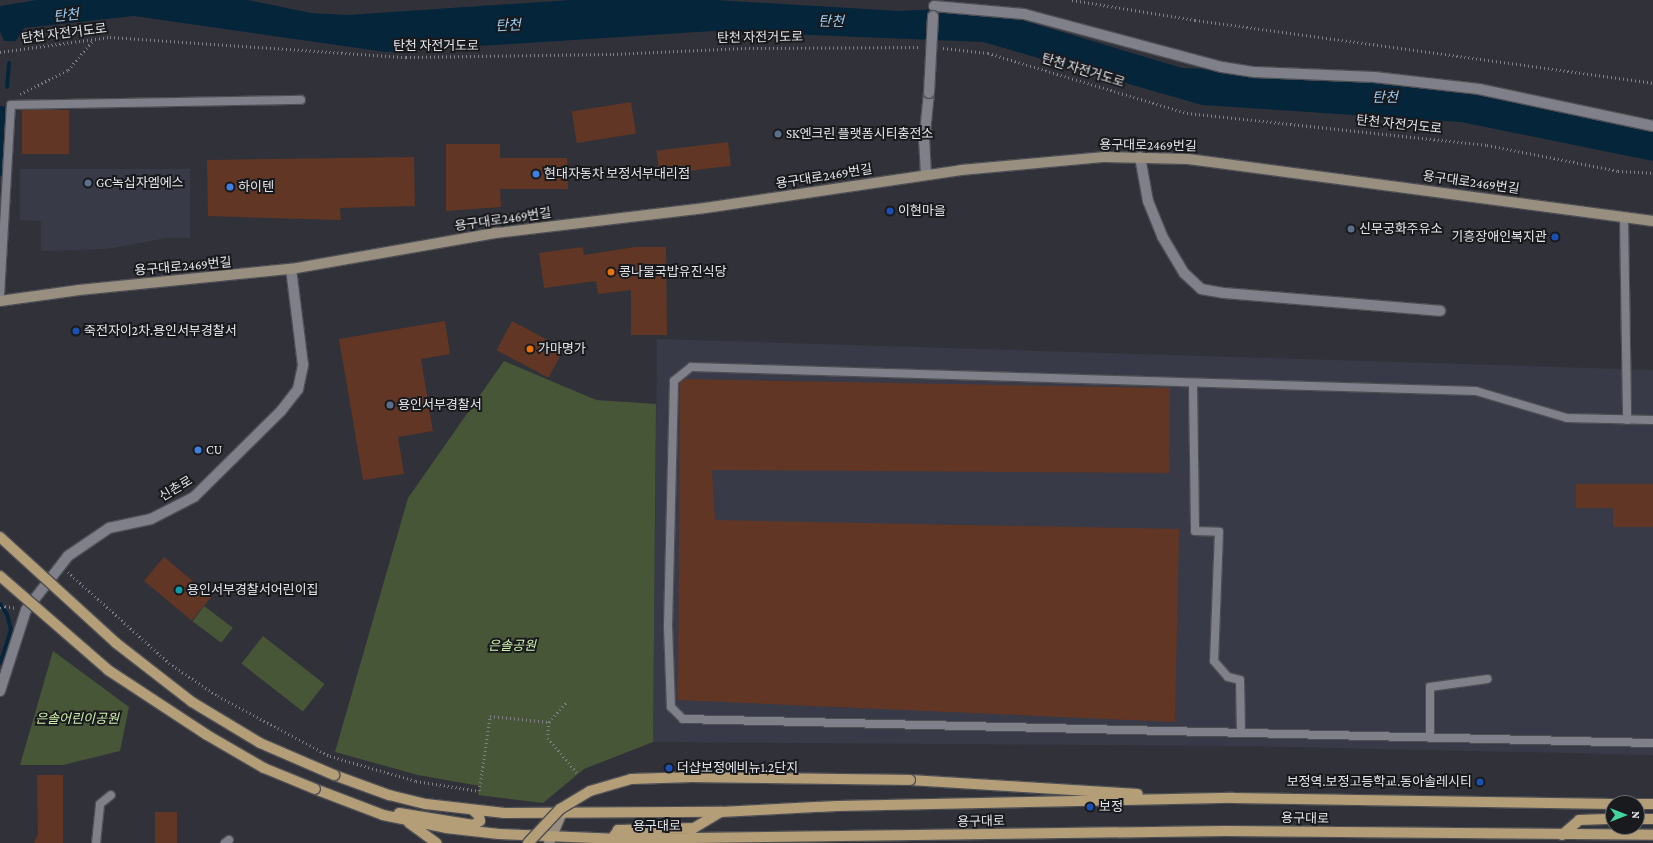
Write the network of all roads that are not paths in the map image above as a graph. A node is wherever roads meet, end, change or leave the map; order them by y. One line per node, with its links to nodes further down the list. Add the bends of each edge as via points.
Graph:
1 (934, 7): 3 (street, via 1024,14 1222,67 1262,72 1374,76 1479,89); 5 (street, bridge, via 924,142)
2 (302, 100): 9 (lane, via 11,105)
3 (1653, 126)
4 (1140, 158): 5 (street, 용구대로2469번길, via 1105,157); 6 (street, 용구대로2469번길, via 1188,159); 11 (street, via 1148,201 1162,236 1184,273 1201,289 1223,294)
5 (926, 175): 8 (street, 용구대로2469번길, via 705,208 496,233)
6 (1624, 219): 7 (street, 용구대로2469번길); 13 (lane)
7 (1653, 221)
8 (291, 269): 10 (street, 용구대로2469번길, via 79,290); 18 (street, 신촌로, via 303,366 298,389 281,412 194,497 151,519 109,528 68,556 26,610)
9 (0, 295)
10 (0, 301)
11 (1440, 311)
12 (1193, 384): 13 (lane, via 1476,391 1567,418); 19 (lane, via 1195,531 1219,532 1214,661 1228,676 1240,680); 19 (lane, via 691,367 674,381 668,626 672,707 683,719)
13 (1627, 420): 14 (lane)
14 (1653, 420)
15 (0, 537): 25 (main road, 용구대로, bridge, via 116,643 192,702 260,743 334,775 404,799)
16 (0, 576): 28 (main road, 용구대로, bridge, via 108,670 207,735 264,768)
17 (1487, 679): 20 (lane, via 1430,687)
18 (0, 690)
19 (1241, 733): 20 (lane)
20 (1430, 738): 21 (lane)
21 (1653, 743)
22 (111, 795): 37 (lane, via 100,804)
23 (1194, 798): 24 (main road, 용구대로); 27 (main road, 용구대로, via 836,806); 39 (main road, bridge, via 1045,786 910,780 700,777 631,779 584,794 560,809)
24 (1605, 804)
25 (473, 810): 26 (main road, 용구대로, via 504,813); 28 (main road, via 480,820 473,825 400,813)
26 (562, 812): 27 (main road, 용구대로); 35 (street)
27 (721, 812): 34 (main road, via 694,828 618,830 616,835)
28 (383, 814): 30 (main road, 용구대로)
29 (1605, 819): 31 (main road, via 1579,820)
30 (406, 820): 35 (main road, 용구대로); 38 (main road)
31 (1562, 835): 33 (main road, 용구대로); 36 (main road, 용구대로, via 1225,831)
32 (1653, 835): 33 (main road, 용구대로)
33 (1606, 836): 40 (main road)
34 (619, 839): 35 (main road, 용구대로); 36 (main road, 용구대로)
35 (551, 840)
36 (653, 841)
37 (96, 843)
38 (437, 843)
39 (528, 843)
40 (1631, 843)

